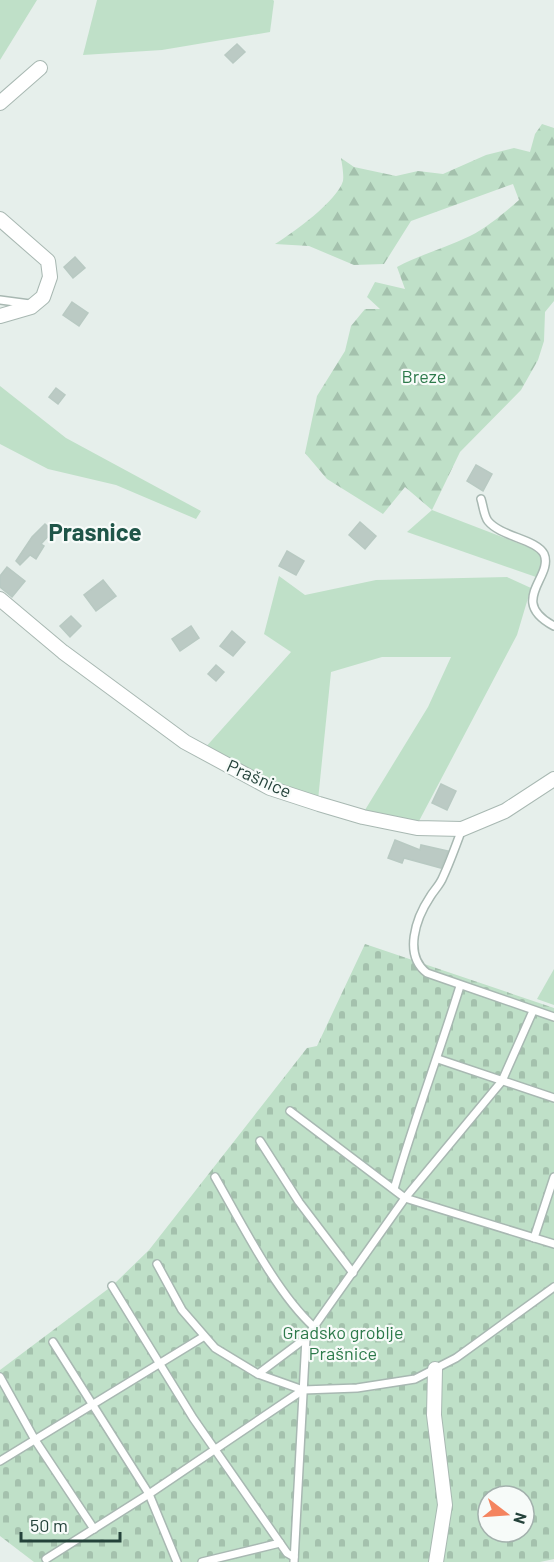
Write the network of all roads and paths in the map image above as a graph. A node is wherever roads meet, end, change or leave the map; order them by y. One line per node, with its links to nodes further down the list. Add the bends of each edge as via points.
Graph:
1 (40, 68): 2 (street)
2 (0, 103)
3 (0, 219): 5 (street, via 48,261 50,277 43,297)
4 (0, 300): 5 (lane)
5 (34, 304): 6 (street)
6 (0, 315)
7 (481, 499): 9 (lane, via 488,520 519,540 537,546 544,554 544,570 533,597 538,615)
8 (0, 599): 11 (street, Prašnice, via 140,710 185,742 243,775 270,788 363,817 417,828)
9 (554, 626)
10 (554, 779): 11 (street, Prašnice, via 505,811)
11 (462, 829): 12 (lane, via 442,880 424,908 414,939 415,957 422,970)
12 (460, 986): 13 (lane); 15 (lane)
13 (533, 1011): 14 (lane); 16 (lane)
14 (554, 1017)
15 (438, 1059): 16 (lane); 22 (lane, via 411,1129)
16 (502, 1081): 17 (lane); 23 (lane)
17 (554, 1098)
18 (290, 1112): 22 (lane)
19 (260, 1142): 27 (lane)
20 (554, 1177): 24 (lane)
21 (215, 1178): 30 (lane, via 257,1250)
22 (394, 1189): 23 (lane)
23 (405, 1198): 24 (lane); 27 (lane)
24 (534, 1238): 25 (lane)
25 (554, 1244)
26 (157, 1264): 31 (lane, via 182,1310)
27 (353, 1273): 30 (lane)
28 (112, 1286): 34 (lane)
29 (554, 1287): 35 (lane)
30 (314, 1327): 32 (lane)
31 (203, 1337): 34 (lane); 36 (lane)
32 (306, 1338): 36 (lane); 38 (lane)
33 (53, 1342): 39 (lane)
34 (160, 1365): 39 (lane); 41 (lane)
35 (435, 1369): 38 (lane, via 415,1379 357,1388); 50 (street, via 434,1415 445,1505)
36 (258, 1374): 38 (lane)
37 (0, 1377): 40 (lane)
38 (303, 1390): 41 (lane); 47 (lane)
39 (93, 1405): 40 (lane); 43 (lane)
40 (35, 1440): 42 (lane); 44 (lane)
41 (215, 1450): 43 (lane); 45 (lane)
42 (0, 1461)
43 (149, 1494): 44 (lane); 48 (lane)
44 (94, 1529): 46 (lane)
45 (280, 1543): 47 (lane); 49 (lane)
46 (46, 1559)
47 (294, 1559)
48 (177, 1562)
49 (202, 1562)
50 (436, 1562)

